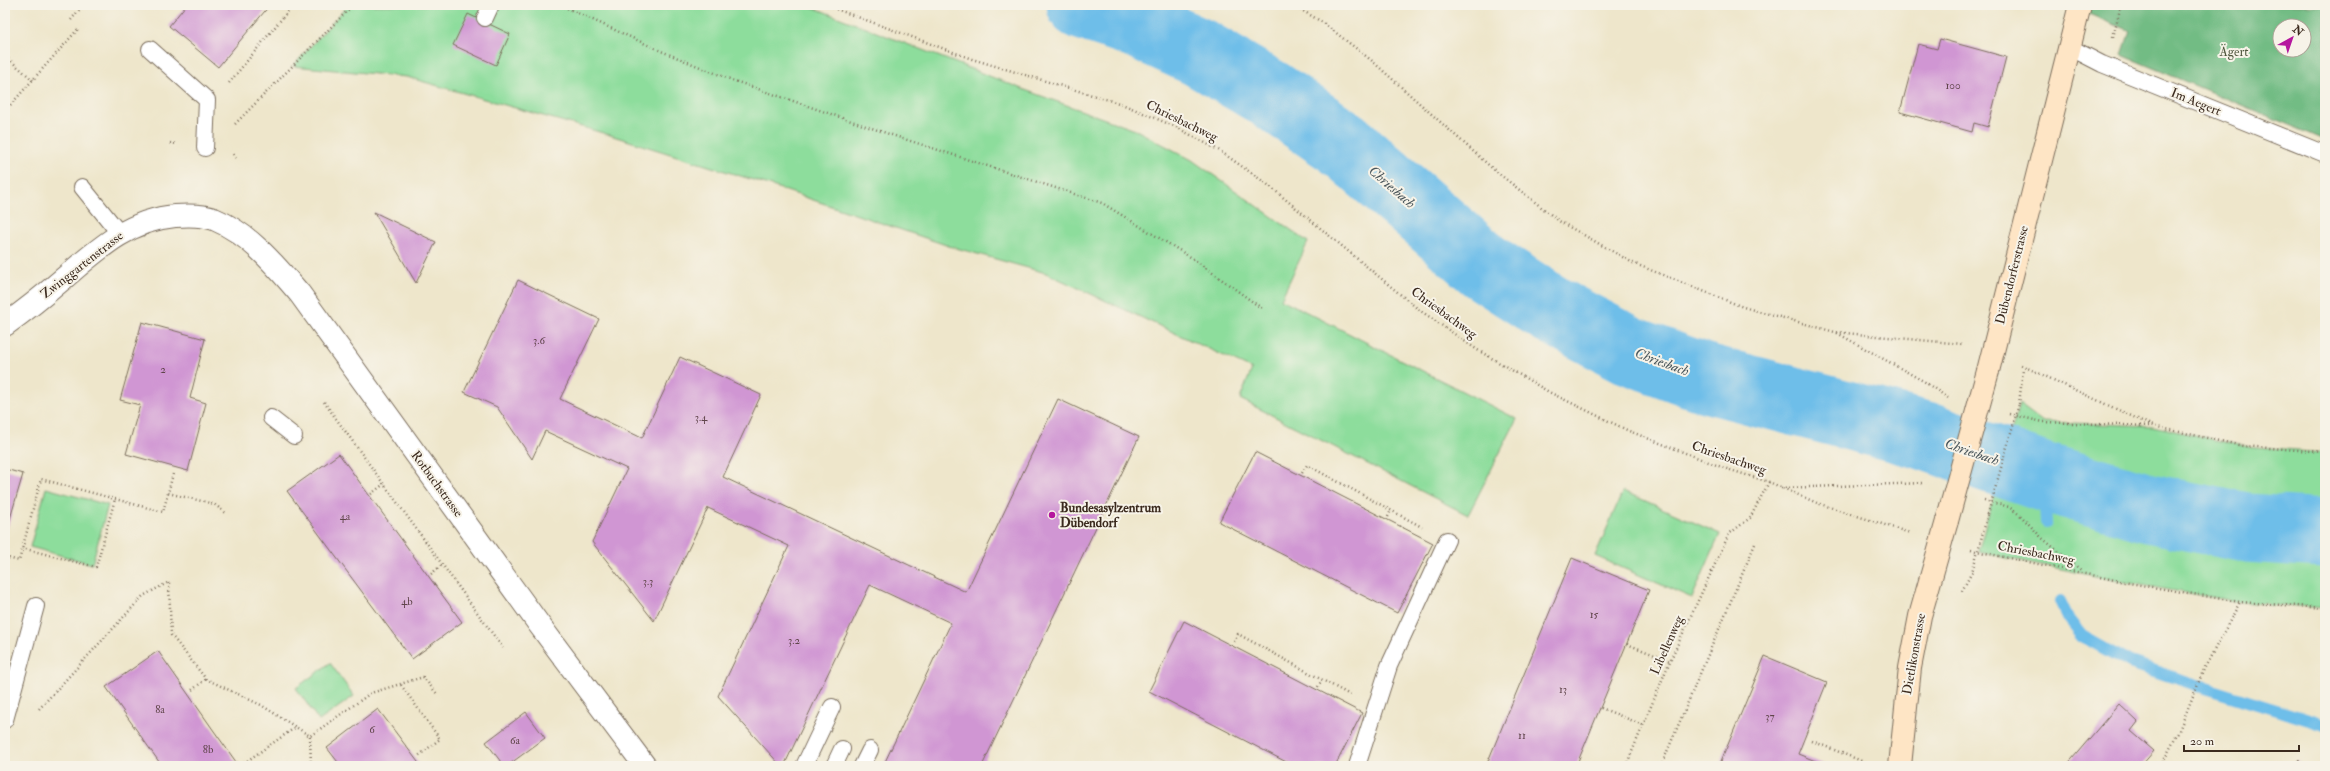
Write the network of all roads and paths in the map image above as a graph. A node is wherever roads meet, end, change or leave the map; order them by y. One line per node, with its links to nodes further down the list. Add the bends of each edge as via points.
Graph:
1 (83, 5): 8 (path)
2 (293, 5): 14 (path, via 222,91)
3 (353, 5): 18 (path, via 221,138)
4 (560, 5): 23 (path, via 660,51 732,80 1102,204 1192,258)
5 (825, 5): 34 (path, Chriesbachweg, via 972,59 1122,104 1176,127 1220,151 1267,184 1418,309 1476,349 1549,392 1629,431 1724,468)
6 (1293, 5): 24 (path, via 1322,22 1371,60 1492,169 1559,221 1633,264 1743,307)
7 (2080, 5): 10 (street, Dübendorferstrasse)
8 (71, 20)
9 (79, 28): 13 (path)
10 (2068, 47): 19 (lane, Im Aegert, via 2102,64); 43 (street, Dübendorferstrasse, bridge, via 1988,371)
11 (150, 49): 14 (lane)
12 (5, 56): 13 (path)
13 (33, 80): 15 (path)
14 (207, 100): 18 (lane)
15 (5, 111)
16 (5, 115): 17 (path)
17 (10, 120)
18 (205, 148)
19 (2325, 154)
20 (82, 187): 22 (lane)
21 (213, 219): 22 (street, Zwinggartenstrasse, via 187,215 161,217 138,224); 78 (street, Rotbuchstrasse, via 236,232 268,258 300,294 533,617)
22 (120, 234): 25 (street, Zwinggartenstrasse)
23 (1264, 310)
24 (1792, 320)
25 (5, 325)
26 (324, 402): 35 (path)
27 (2019, 404): 46 (path, bridge)
28 (271, 418): 29 (lane)
29 (294, 436)
30 (2243, 446): 31 (path)
31 (2325, 452)
32 (1302, 473): 39 (path, via 1307,465)
33 (173, 474): 36 (path)
34 (1769, 482): 43 (path, Chriesbachweg, via 1817,503); 57 (path, Libellenweg, via 1750,518 1729,534)
35 (384, 484): 37 (path); 48 (path)
36 (168, 493): 38 (path, via 163,512); 40 (path, via 214,504)
37 (371, 494)
38 (114, 499): 45 (path, via 96,567); 45 (path, via 41,479)
39 (1391, 510): 41 (path); 42 (path)
40 (227, 514)
41 (1388, 516)
42 (1447, 540): 66 (lane, via 1389,666)
43 (1940, 543): 46 (path, Chriesbachweg); 86 (street, Dietlikonstrasse, via 1920,616 1910,668)
44 (1755, 544): 84 (path)
45 (22, 548): 47 (path, via 19,561)
46 (1978, 552): 50 (path); 51 (path, Chriesbachweg, via 2129,583)
47 (5, 557)
48 (442, 565): 49 (path); 56 (path)
49 (431, 574)
50 (1960, 597)
51 (2240, 602): 53 (path, Chriesbachweg); 87 (path, via 2204,668 2178,733)
52 (36, 606): 68 (lane)
53 (2325, 608)
54 (1234, 642): 59 (path, via 1238,634)
55 (1627, 644): 57 (path)
56 (503, 648)
57 (1670, 661): 69 (path, Libellenweg)
58 (206, 679): 62 (path); 67 (path, via 171,635 169,582 143,596); 70 (path, via 260,705)
59 (1322, 680): 61 (path); 66 (path)
60 (401, 685): 63 (path, via 423,678); 71 (path, via 371,693); 75 (path, via 440,739)
61 (1318, 687)
62 (192, 690)
63 (438, 696)
64 (832, 707): 79 (lane)
65 (1601, 708): 69 (path)
66 (1375, 709): 82 (lane)
67 (37, 712)
68 (5, 720)
69 (1643, 725): 83 (path, Libellenweg)
70 (296, 727): 71 (path); 76 (path)
71 (310, 736): 77 (path)
72 (1812, 741): 85 (path)
73 (842, 749): 80 (lane)
74 (870, 750): 81 (lane)
75 (417, 757)
76 (244, 764)
77 (312, 766)
78 (645, 766)
79 (804, 766)
80 (834, 766)
81 (862, 766)
82 (1357, 766)
83 (1626, 766)
84 (1661, 766)
85 (1873, 766)
86 (1900, 766)
87 (2161, 766)

